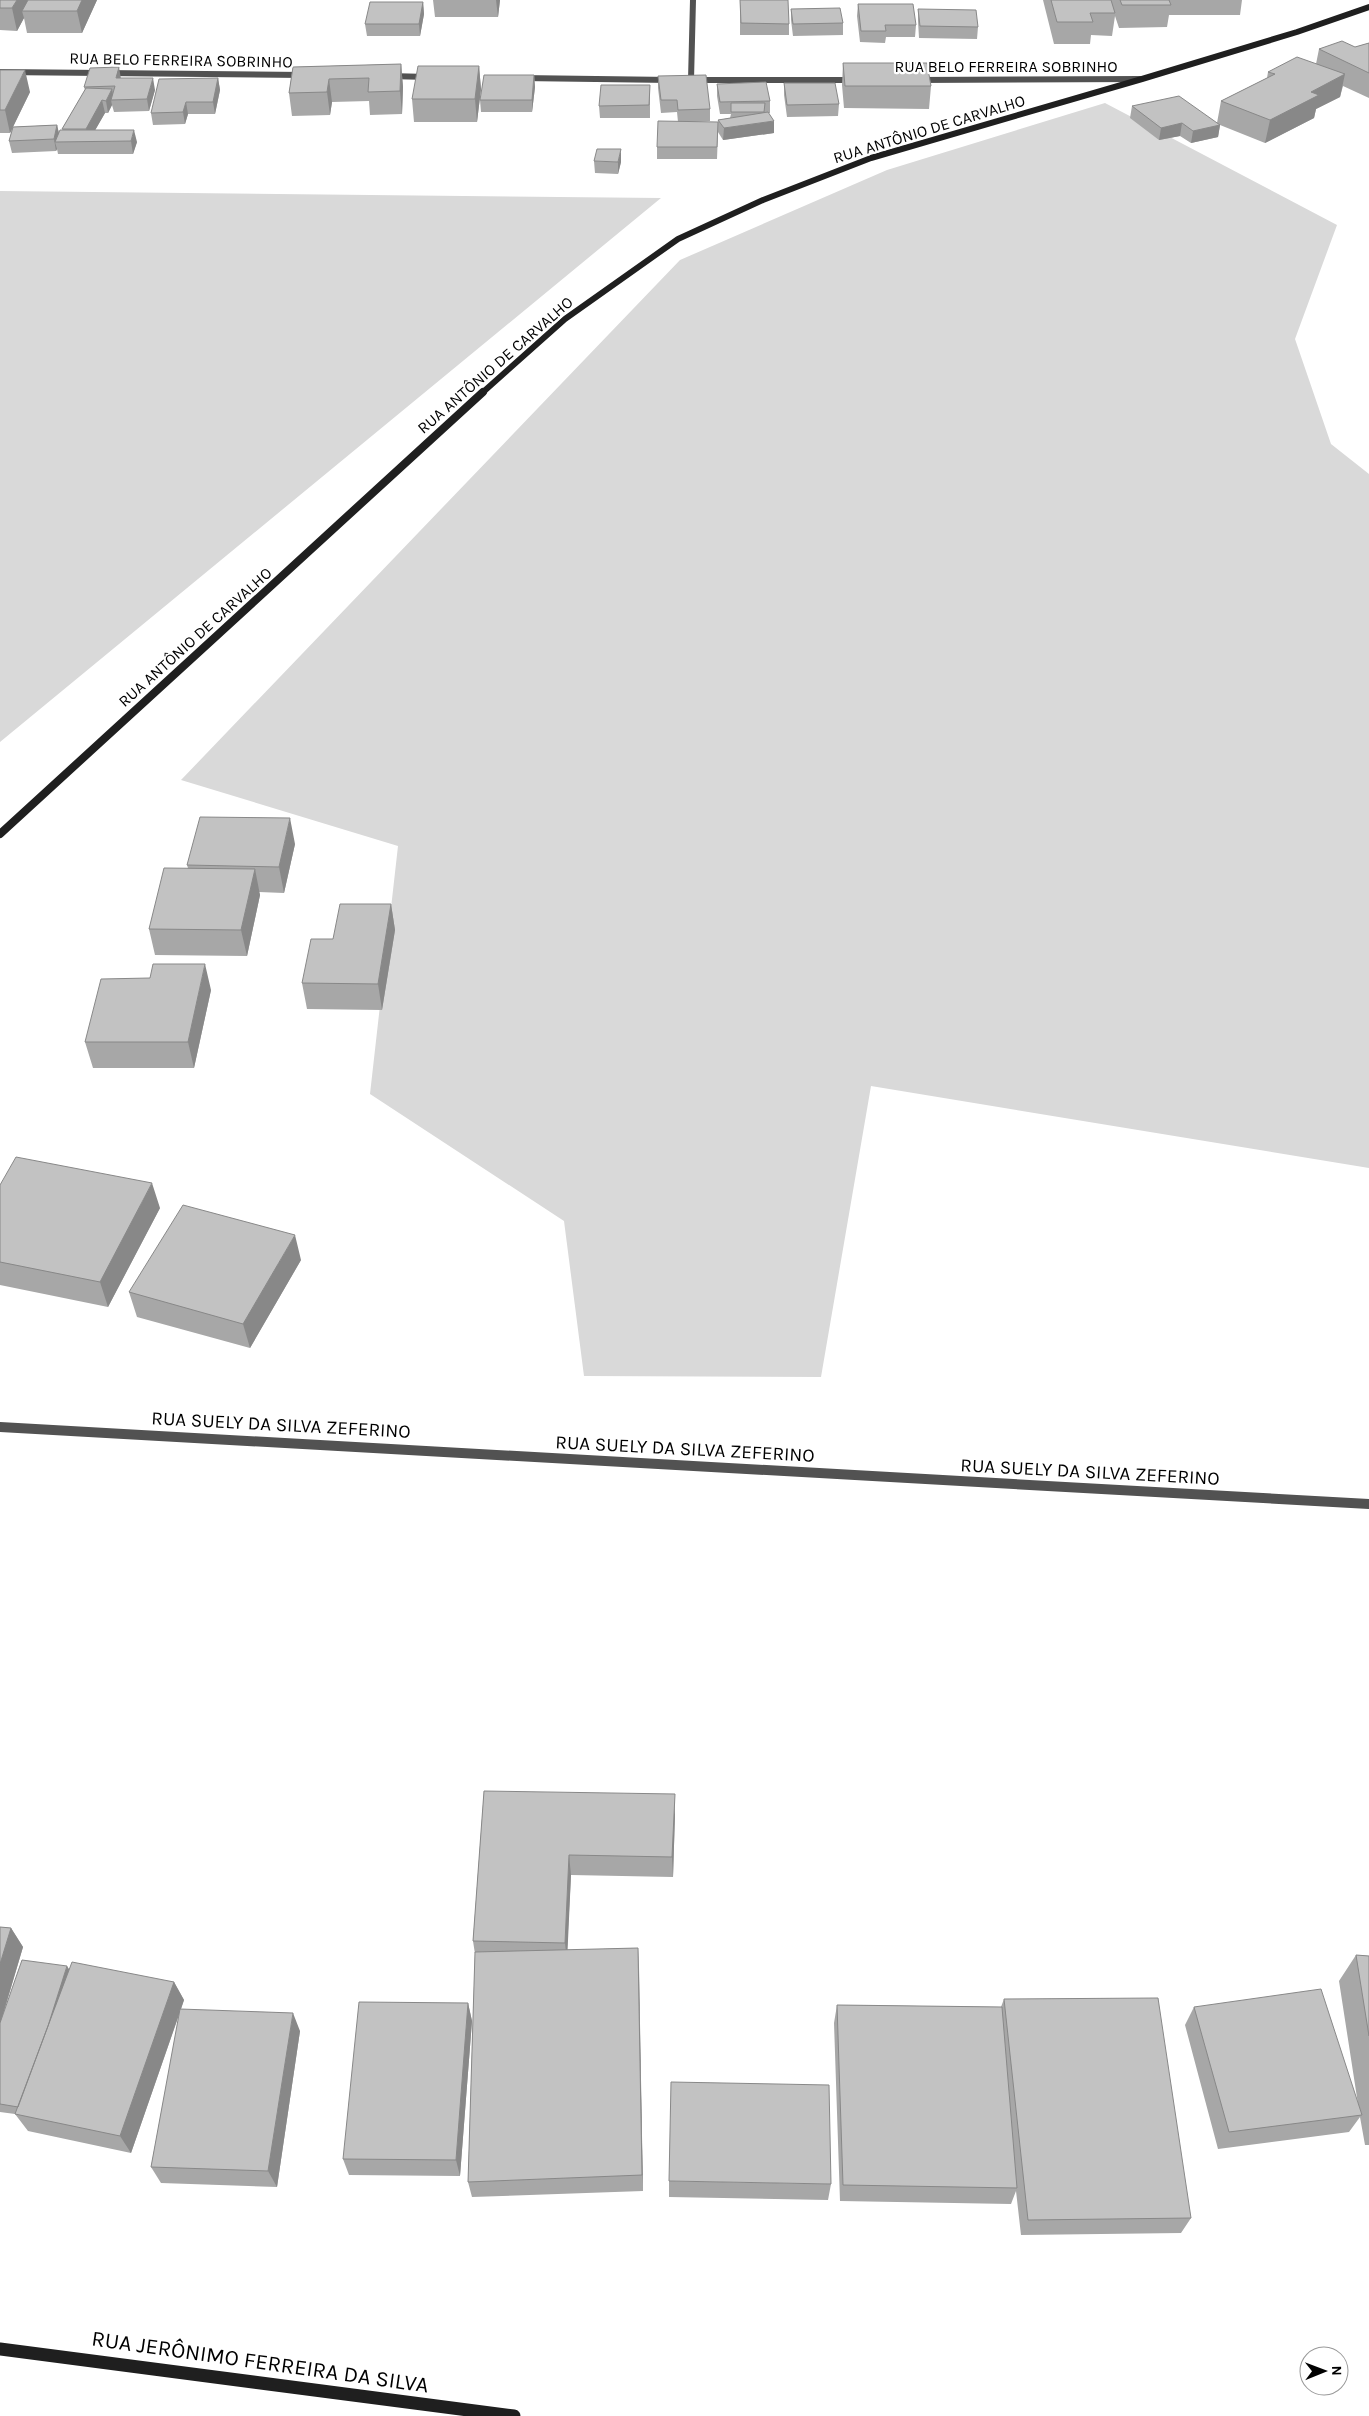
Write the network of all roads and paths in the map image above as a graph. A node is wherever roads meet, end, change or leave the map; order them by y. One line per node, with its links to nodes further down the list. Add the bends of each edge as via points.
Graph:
1 (693, 0): 9 (street)
2 (1369, 7): 8 (main road, RUA ANTÔNIO DE CARVALHO)
3 (0, 72): 4 (street, RUA BELO FERREIRA SOBRINHO)
4 (316, 75)
5 (385, 76): 6 (street)
6 (434, 77)
7 (514, 78): 9 (street)
8 (1142, 79): 11 (street, RUA BELO FERREIRA SOBRINHO); 12 (main road, RUA ANTÔNIO DE CARVALHO, via 871,158 763,200 678,239 565,319)
9 (691, 80): 10 (street)
10 (861, 80)
11 (911, 80)
12 (0, 834)
13 (0, 1427): 14 (street, RUA SUELY DA SILVA ZEFERINO)
14 (1369, 1504)
15 (0, 2350): 16 (main road, RUA JERÔNIMO FERREIRA DA SILVA)
16 (514, 2416)

